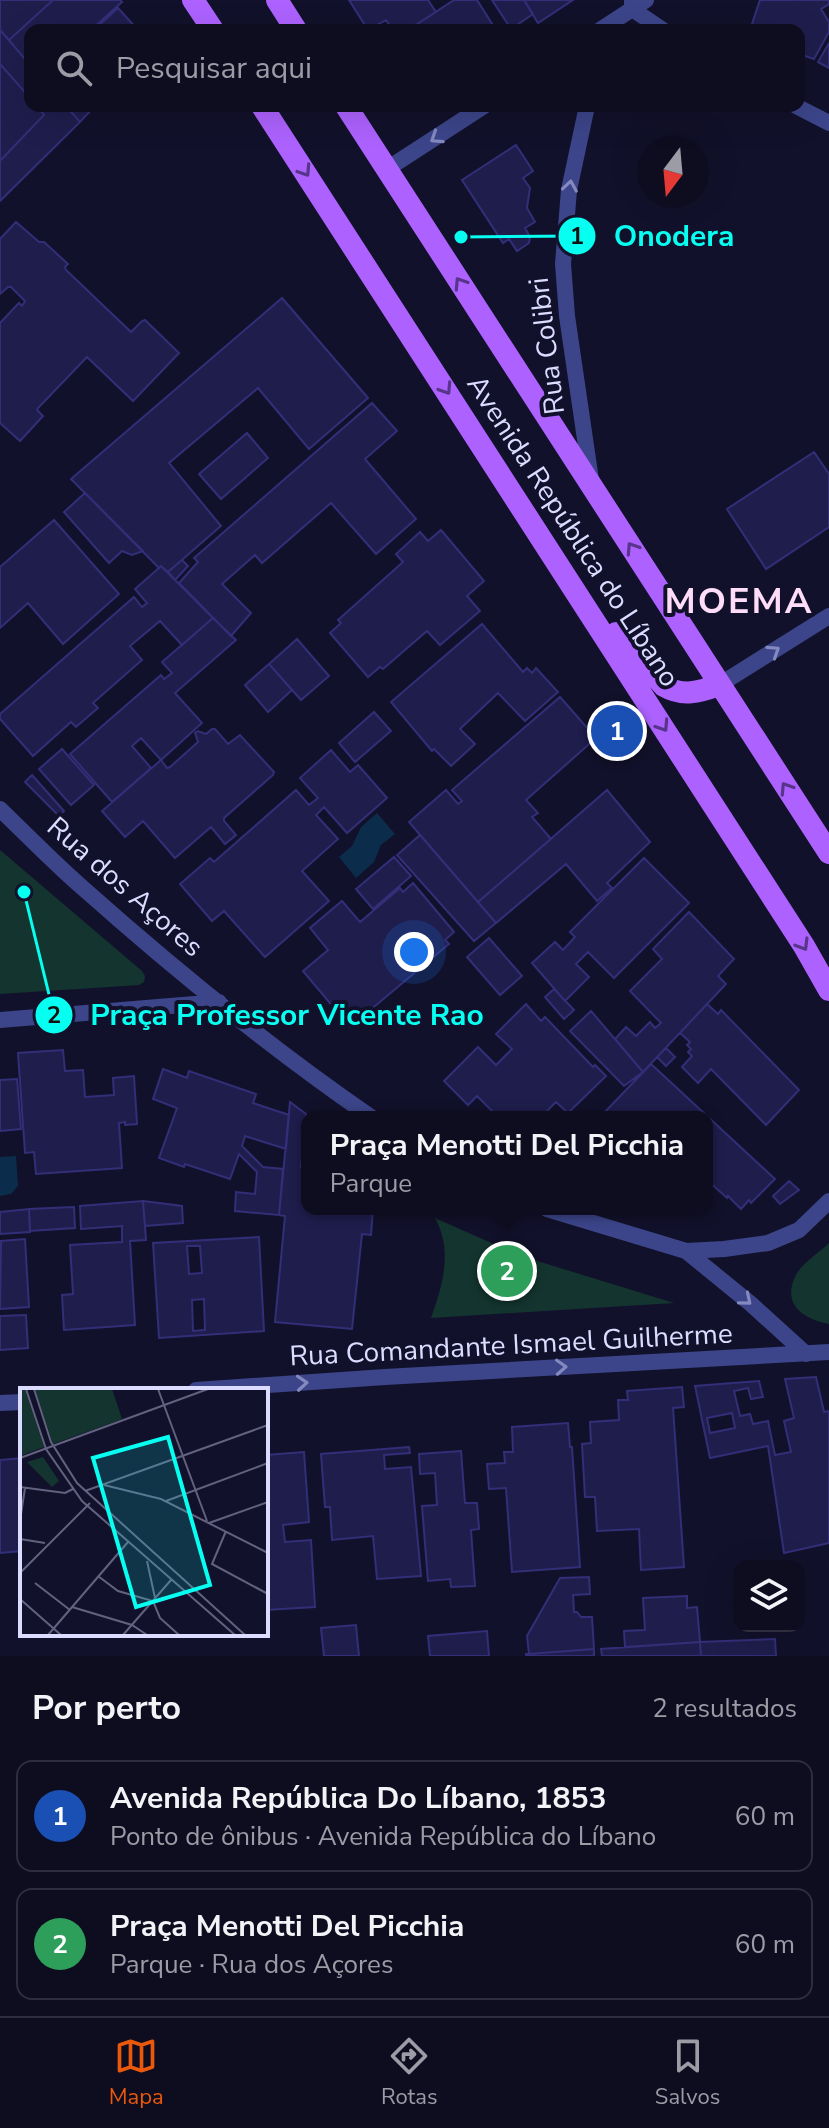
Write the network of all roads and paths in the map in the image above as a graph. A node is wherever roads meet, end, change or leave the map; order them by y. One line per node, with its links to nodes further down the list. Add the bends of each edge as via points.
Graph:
1 (193, 0): 4 (main road)
2 (277, 0): 5 (main road)
3 (637, 3): 6 (street); 7 (street)
4 (209, 24)
5 (292, 24)
6 (610, 24)
7 (657, 24)
8 (805, 111): 13 (street)
9 (266, 112): 16 (main road, Avenida República do Líbano, one-way to 16)
10 (350, 112): 14 (main road, Avenida República do Líbano)
11 (475, 112): 14 (street, one-way to 14)
12 (586, 112): 15 (street, Rua Colibri, one-way to 12, via 563,264 569,190)
13 (829, 123)
14 (387, 169): 15 (main road, Avenida República do Líbano, one-way to 14)
15 (592, 486): 18 (main road, Avenida República do Líbano, one-way to 15)
16 (511, 490): 18 (main road, via 617,635 664,686 686,694); 21 (main road, Avenida República do Líbano, one-way to 21)
17 (829, 616): 18 (street, one-way to 17)
18 (719, 685): 20 (main road, Avenida República do Líbano, one-way to 18)
19 (0, 809): 22 (street, Rua dos Açores, via 83,889)
20 (829, 853)
21 (829, 990)
22 (219, 1002): 23 (street); 24 (street, Rua dos Açores)
23 (0, 1020)
24 (363, 1111)
25 (829, 1201): 27 (street, via 799,1230 768,1243)
26 (567, 1215): 27 (street)
27 (686, 1251): 29 (street, one-way to 29)
28 (829, 1352): 29 (street, Rua Comandante Ismael Guilherme)
29 (806, 1354): 30 (street, Rua Comandante Ismael Guilherme, one-way to 29)
30 (225, 1388)
31 (20, 1402): 32 (street)
32 (0, 1403)

